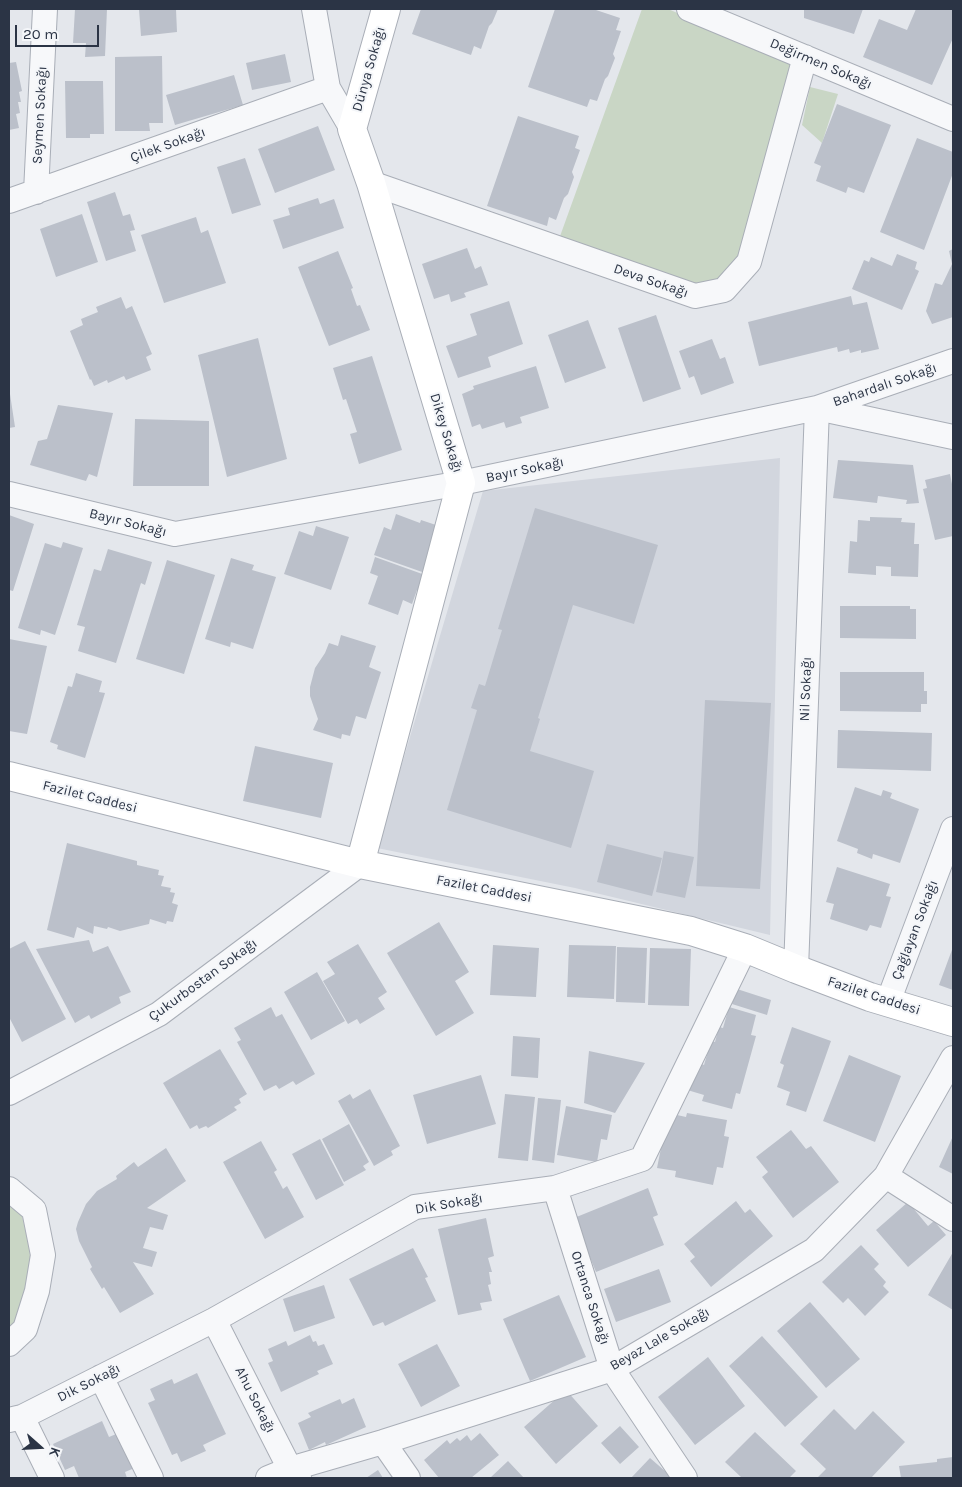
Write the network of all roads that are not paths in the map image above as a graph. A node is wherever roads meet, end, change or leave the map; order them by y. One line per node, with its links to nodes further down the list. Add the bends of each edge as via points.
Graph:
1 (45, 9): 10 (street, Seymen Sokağı)
2 (314, 9): 6 (street, Dikey Sokağı)
3 (386, 9): 8 (street, Dünya Sokağı)
4 (689, 9): 5 (street, Değirmen Sokağı)
5 (805, 57): 7 (street, Değirmen Sokağı); 9 (street, Deva Sokağı, via 749,262 724,290 695,296)
6 (328, 88): 8 (street, Dikey Sokağı); 10 (street, Çilek Sokağı)
7 (952, 115)
8 (352, 129): 9 (street, Dikey Sokağı)
9 (371, 182): 15 (street, Dikey Sokağı)
10 (36, 192): 11 (street, Çilek Sokağı)
11 (9, 201)
12 (953, 361): 13 (street, Bahardalı Sokağı)
13 (817, 408): 14 (street, Bayır Sokağı); 15 (street, Bayır Sokağı); 21 (street, Nil Sokağı)
14 (953, 437)
15 (461, 483): 16 (street, Bayır Sokağı, via 175,534); 19 (street, Dikey Sokağı)
16 (9, 494)
17 (9, 776): 19 (street, Fazilet Caddesi)
18 (953, 829): 22 (street, Çağlayan Sokağı)
19 (360, 864): 20 (street, Fazilet Caddesi, via 691,932); 25 (street, Çukurbostan Sokağı, via 159,1014)
20 (745, 948): 21 (street, Fazilet Caddesi); 27 (street, Dik Sokağı, via 642,1159)
21 (796, 969): 22 (street, Fazilet Caddesi)
22 (888, 1002): 23 (street, Fazilet Caddesi)
23 (953, 1022)
24 (953, 1058): 26 (street, Beyaz Lale Sokağı)
25 (9, 1093)
26 (886, 1176): 29 (street); 32 (street, Beyaz Lale Sokağı, via 814,1250)
27 (555, 1188): 30 (street, Dik Sokağı, via 415,1207); 32 (street, Ortanca Sokağı)
28 (9, 1189): 31 (street, via 34,1210 43,1255 37,1291 25,1329)
29 (953, 1219)
30 (214, 1320): 33 (street, Dik Sokağı); 36 (street, Ahu Sokağı)
31 (9, 1344)
32 (612, 1368): 35 (street, Beyaz Lale Sokağı); 41 (street, Ortanca Sokağı)
33 (101, 1377): 34 (street, Dik Sokağı); 38 (street)
34 (15, 1418): 37 (street)
35 (383, 1442): 36 (street, Beyaz Lale Sokağı); 40 (street)
36 (294, 1474): 39 (street, Beyaz Lale Sokağı)
37 (52, 1478)
38 (151, 1478)
39 (268, 1478)
40 (408, 1478)
41 (685, 1478)

